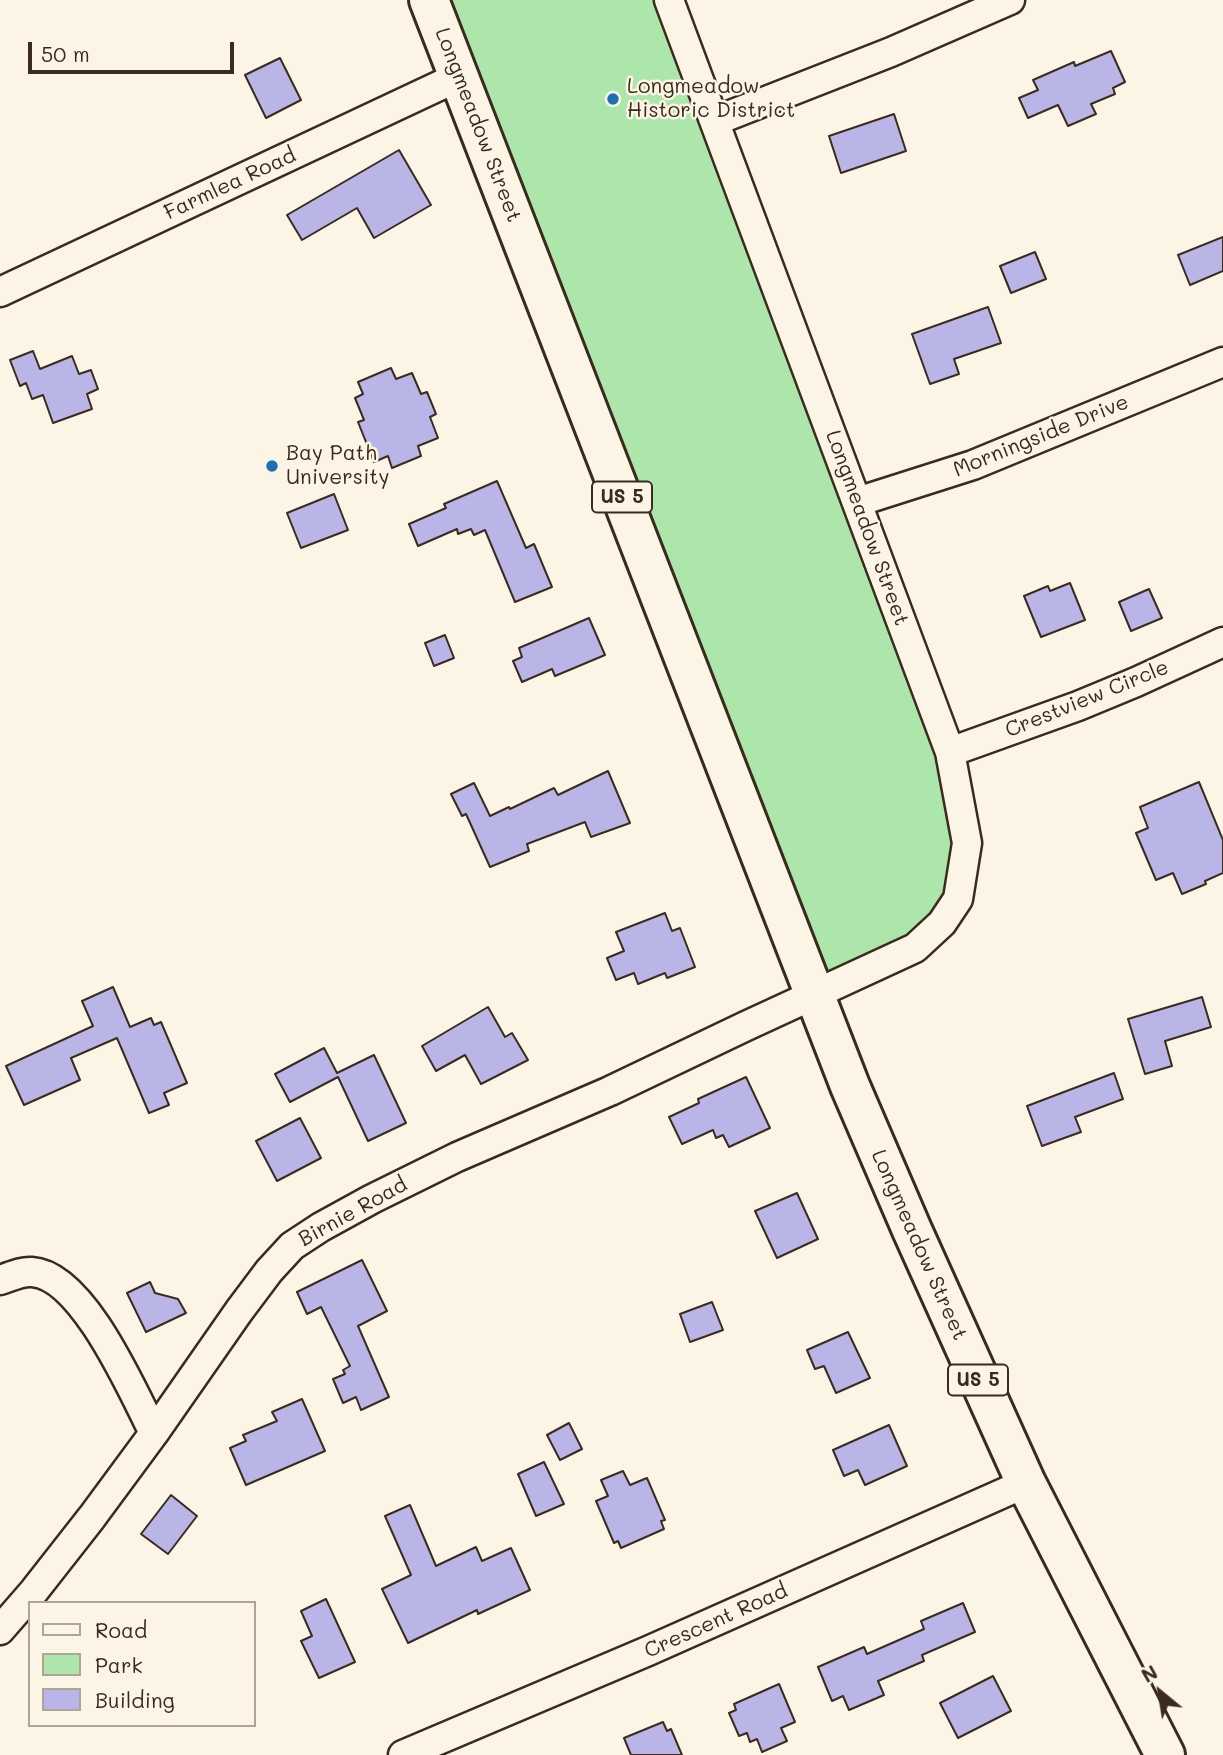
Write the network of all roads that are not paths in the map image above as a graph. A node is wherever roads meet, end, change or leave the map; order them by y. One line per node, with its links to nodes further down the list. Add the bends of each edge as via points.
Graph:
1 (429, 0): 4 (main road, Longmeadow Street / US 5)
2 (669, 0): 5 (street, Longmeadow Street)
3 (1010, 0): 5 (street)
4 (460, 76): 6 (street, Farmlea Road); 11 (main road, Longmeadow Street / US 5)
5 (715, 121): 8 (street, Longmeadow Street)
6 (0, 292)
7 (1223, 362): 8 (street, Morningside Drive, via 973,465)
8 (857, 502): 10 (street, Longmeadow Street)
9 (1223, 642): 10 (street, Crestview Circle, via 1078,706)
10 (950, 752): 11 (street, Longmeadow Street, via 967,844 958,899 942,923 915,948)
11 (814, 994): 13 (street, Birnie Road, via 610,1091 457,1157 302,1238 259,1284); 14 (main road, Longmeadow Street / US 5, via 912,1230)
12 (0, 1280): 13 (street, via 24,1272 40,1273 67,1290 113,1351)
13 (153, 1433): 15 (street, Birnie Road, via 76,1538)
14 (1026, 1483): 16 (street, Crescent Road); 17 (main road, Longmeadow Street / US 5)
15 (0, 1630)
16 (403, 1755)
17 (1165, 1755)

